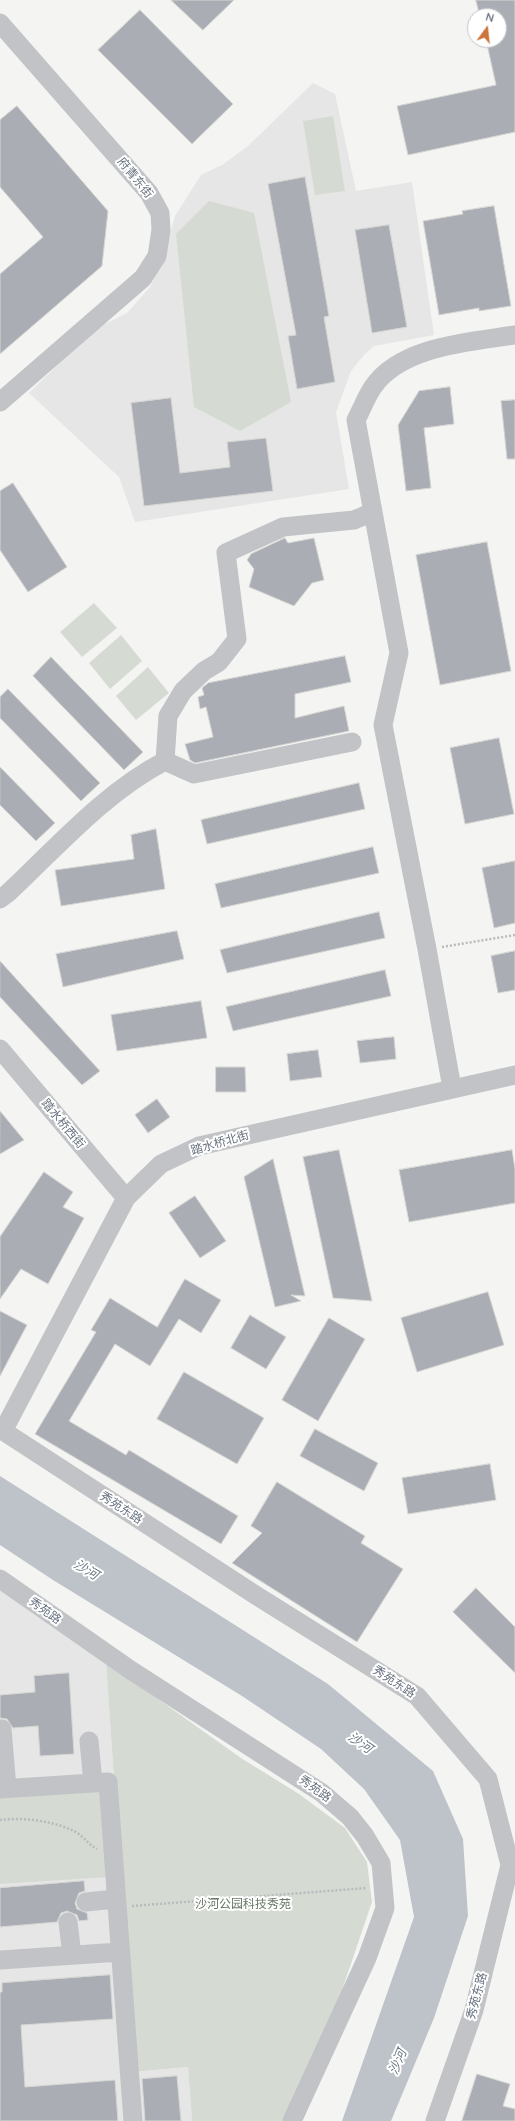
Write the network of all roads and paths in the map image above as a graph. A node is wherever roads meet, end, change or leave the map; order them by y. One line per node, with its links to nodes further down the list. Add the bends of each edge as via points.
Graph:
1 (0, 23): 3 (street, 府青东街, via 149,193 160,213 161,230 157,256 143,278)
2 (515, 335): 4 (street, via 437,348 398,363 373,386 356,420)
3 (0, 402)
4 (373, 512): 6 (street, via 354,520 284,527 226,553 237,639 219,662 204,670 183,691 168,716); 9 (street, via 399,653 383,726)
5 (352, 742): 6 (street, via 194,774)
6 (165, 762): 7 (street, via 145,772 94,812)
7 (0, 899)
8 (515, 935): 9 (path)
9 (428, 949): 12 (street)
10 (0, 1049): 13 (street, 踏水桥西街)
11 (515, 1074): 12 (street, 踏水桥北街)
12 (452, 1088): 13 (street, 踏水桥北街, via 198,1146 161,1164)
13 (126, 1198): 14 (street, 踏水桥北街)
14 (2, 1430): 25 (street, 秀苑东路, via 417,1696 488,1778 510,1865)
15 (0, 1580): 22 (street, 秀苑路, via 132,1671 322,1792 350,1817 365,1836 381,1863)
16 (2, 1729): 19 (street)
17 (89, 1740): 18 (street)
18 (93, 1783): 19 (street); 21 (street, via 108,1782)
19 (4, 1788)
20 (0, 1820): 21 (path, via 28,1819 48,1824 77,1833 90,1846 100,1850)
21 (113, 1850): 24 (street)
22 (383, 1887): 24 (path); 31 (street, 秀苑路, via 385,1908 367,1958)
23 (86, 1902): 24 (street)
24 (117, 1903): 27 (street)
25 (506, 1911): 32 (street, 秀苑东路)
26 (68, 1922): 28 (street)
27 (120, 1952): 28 (street); 30 (street)
28 (72, 1955): 29 (street)
29 (0, 1960)
30 (133, 2121)
31 (292, 2121)
32 (435, 2121)

